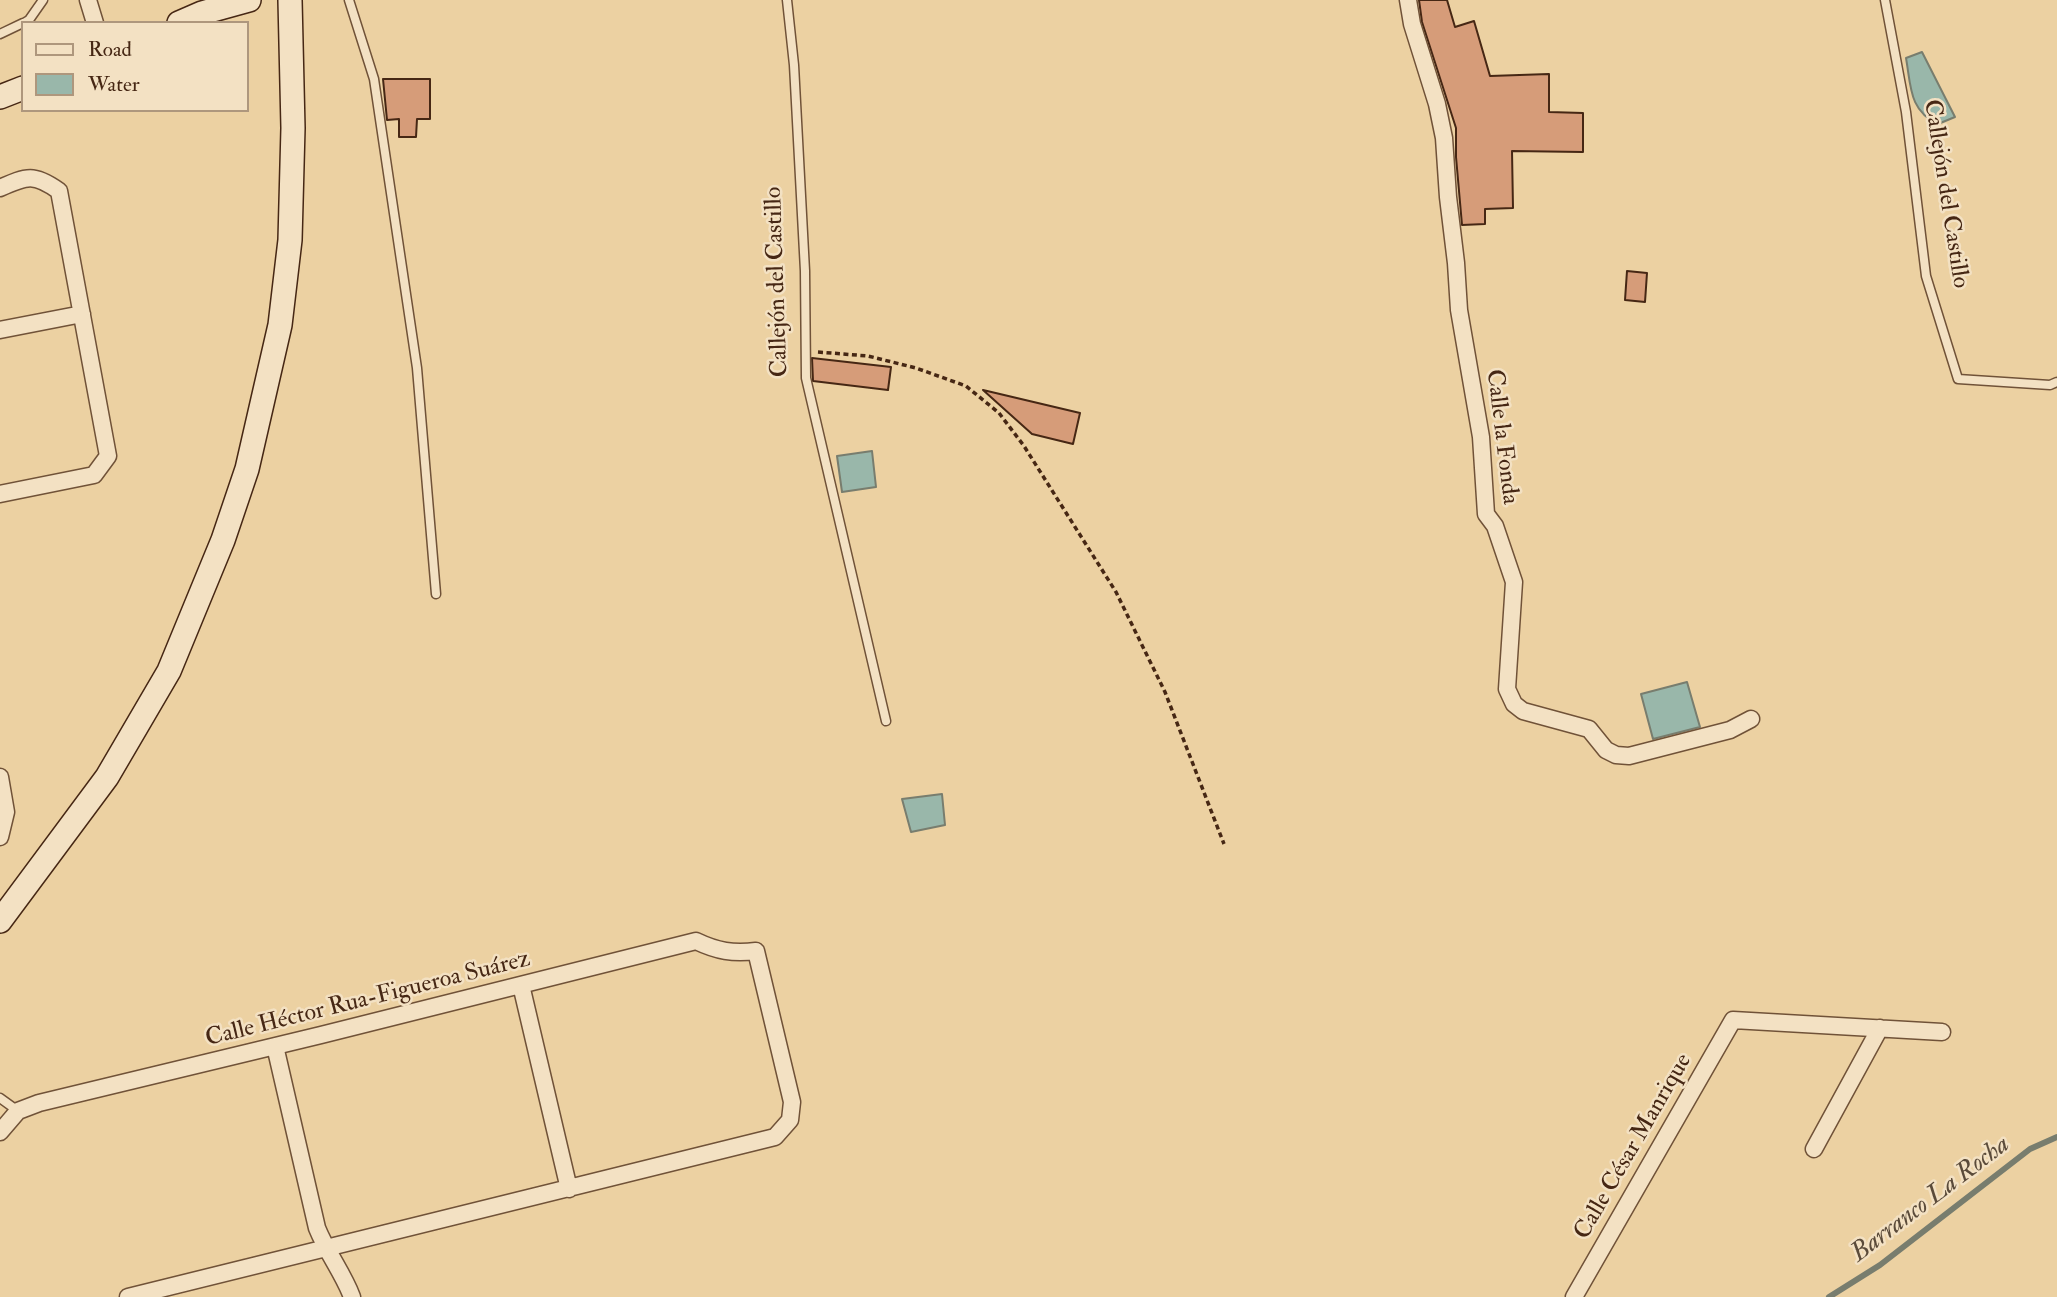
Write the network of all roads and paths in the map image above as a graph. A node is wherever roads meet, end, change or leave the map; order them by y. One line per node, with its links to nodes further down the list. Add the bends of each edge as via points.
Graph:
1 (43, 0): 9 (lane)
2 (88, 0): 10 (street)
3 (248, 0): 11 (main road)
4 (290, 0): 28 (main road, via 290,240 280,325 239,493 169,671 107,777)
5 (349, 0): 22 (lane, via 374,79 415,354)
6 (787, 0): 19 (lane, Callejón del Castillo, via 804,258)
7 (1408, 0): 23 (street, Calle la Fonda, via 1444,138 1459,310 1481,437 1486,514 1495,526 1514,582 1507,689 1514,704 1523,711 1589,729 1606,750 1629,756 1730,730)
8 (1885, 0): 20 (lane, Callejón del Castillo, via 1906,112 1926,276 1958,379)
9 (28, 21)
10 (94, 21)
11 (184, 21)
12 (21, 24): 13 (lane)
13 (0, 34)
14 (21, 89): 15 (main road)
15 (0, 97)
16 (0, 188): 17 (street, via 23,179 42,179 59,191)
17 (82, 314): 18 (street); 21 (street, via 108,456 94,475)
18 (0, 330)
19 (805, 352): 24 (lane, Callejón del Castillo, via 806,378); 27 (path, via 868,356 916,368 966,386 999,413 1116,592 1165,692)
20 (2057, 382)
21 (0, 494)
22 (436, 594)
23 (1751, 719)
24 (886, 721)
25 (0, 778): 26 (street, via 6,812)
26 (0, 836)
27 (1224, 844)
28 (0, 921)
29 (521, 985): 32 (street, Calle Héctor Rua-Figueroa Suárez); 37 (street); 37 (street, Calle Héctor Rua-Figueroa Suárez, via 696,941 735,953 756,951 792,1102 790,1120 775,1137)
30 (1880, 1028): 31 (street); 36 (street); 41 (street, Calle César Manrique, via 1733,1020)
31 (1942, 1032)
32 (275, 1046): 34 (street, Calle Héctor Rua-Figueroa Suárez); 38 (street, via 317,1228)
33 (0, 1098): 34 (lane)
34 (18, 1111): 35 (street, Calle Héctor Rua-Figueroa Suárez)
35 (0, 1132)
36 (1814, 1149)
37 (569, 1189): 38 (street)
38 (326, 1249): 39 (street); 40 (street)
39 (128, 1297)
40 (352, 1297)
41 (1574, 1297)

